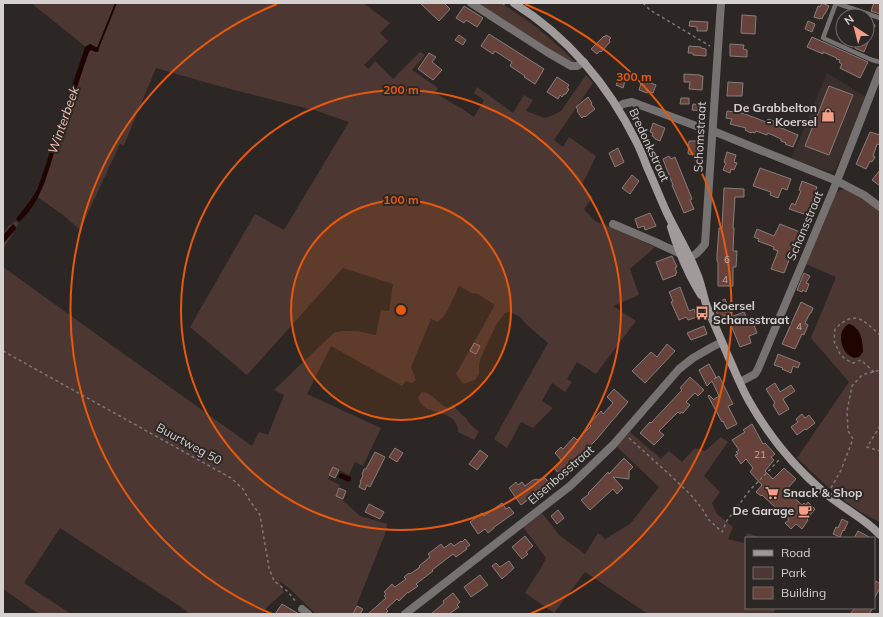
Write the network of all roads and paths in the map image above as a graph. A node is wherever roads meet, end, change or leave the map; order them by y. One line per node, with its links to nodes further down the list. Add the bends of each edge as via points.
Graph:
1 (471, 3): 7 (street, via 571,66)
2 (514, 3): 7 (street, Bredonkstraat, via 558,36)
3 (643, 3): 6 (path, via 650,10)
4 (720, 3): 6 (street, Schomstraat)
5 (880, 18): 8 (lane, via 836,4 823,38)
6 (718, 49): 12 (street, Schomstraat)
7 (584, 62): 10 (street, Bredonkstraat)
8 (880, 62)
9 (880, 70): 13 (street, Schansstraat)
10 (618, 107): 11 (street, via 632,102); 16 (street, Bredonkstraat, via 638,144 676,241)
11 (699, 127)
12 (713, 131): 13 (street); 16 (street, Schomstraat, via 705,244 700,252)
13 (837, 181): 14 (street); 22 (street, Schansstraat, via 758,369 755,374)
14 (880, 207)
15 (613, 224): 16 (street)
16 (685, 257): 18 (street, Bredonkstraat, via 694,284 706,304)
17 (880, 335): 21 (path, via 862,319 851,318 835,329 834,342 840,354 853,362 861,360)
18 (722, 342): 22 (street, Bredonkstraat); 24 (street, Elsenbosstraat, via 679,369)
19 (3, 351): 31 (path, Buurtweg 50, via 231,478 243,489 260,515 269,568 274,581)
20 (880, 370): 21 (path)
21 (874, 372): 27 (path, via 862,375 852,386 847,411 848,431 852,439 841,470)
22 (740, 382): 26 (street, Bredonkstraat, via 764,426)
23 (880, 426): 25 (path, via 867,447)
24 (623, 433): 26 (path, via 691,495 722,532 726,522 750,490); 32 (street, Elsenbosstraat, via 570,486)
25 (880, 451)
26 (786, 454): 27 (street, Bredonkstraat)
27 (826, 494): 28 (street, Bredonkstraat)
28 (868, 524): 29 (street, Bredonkstraat); 30 (street, Bredonkstraat)
29 (880, 529)
30 (880, 535)
31 (305, 611)
32 (405, 614)

